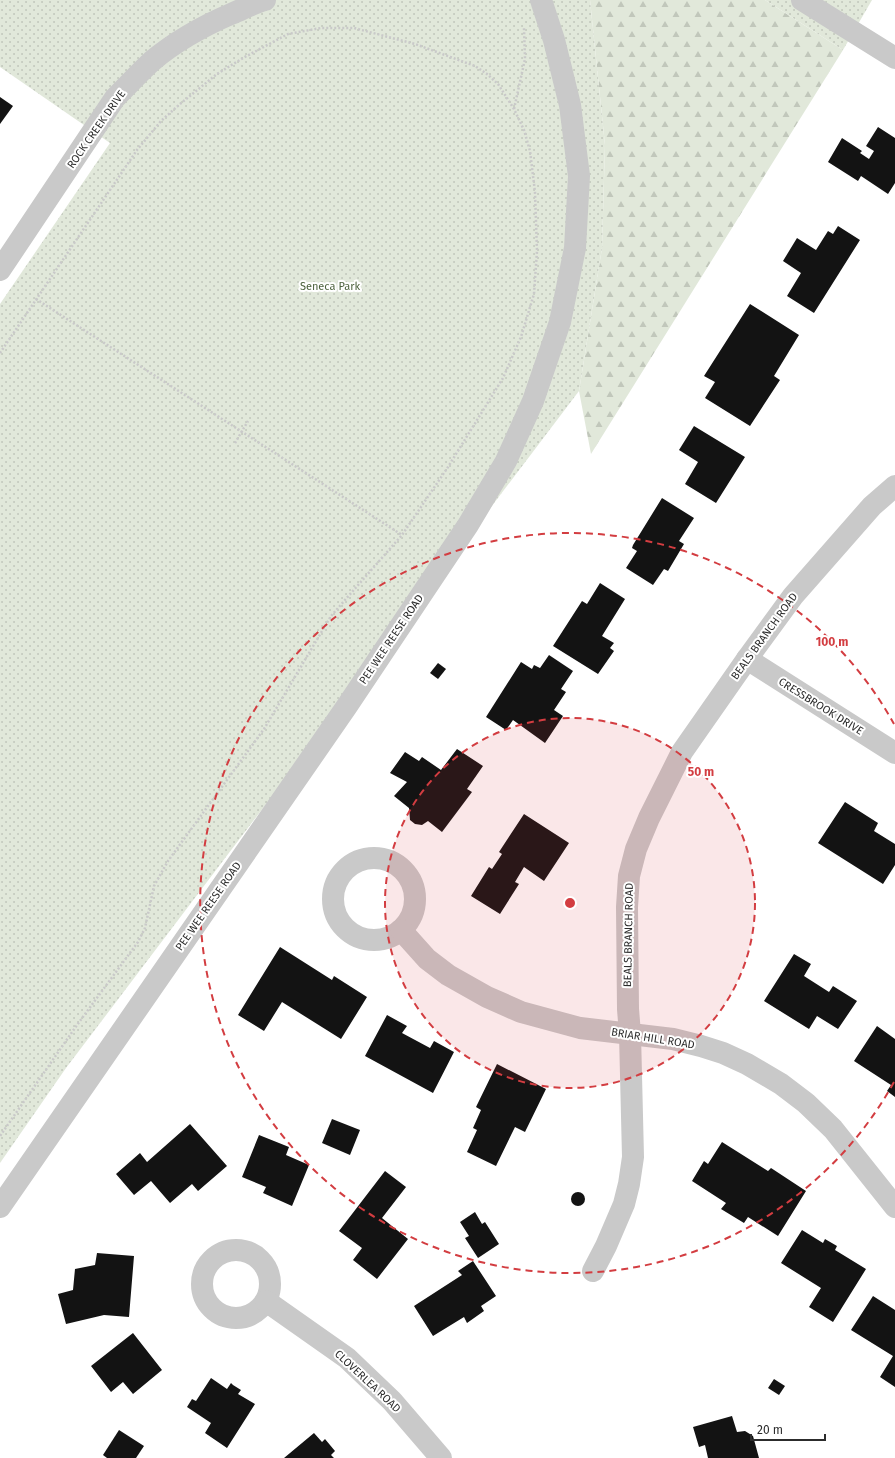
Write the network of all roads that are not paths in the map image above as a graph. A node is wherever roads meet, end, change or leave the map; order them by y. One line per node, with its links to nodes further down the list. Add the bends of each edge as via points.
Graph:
1 (265, 0): 5 (street, ROCK CREEK DRIVE, via 181,40 136,76 115,98)
2 (541, 0): 11 (street, PEE WEE REESE ROAD, via 570,105 579,176 575,248 562,315 534,401 506,461 468,525 347,706)
3 (802, 0): 4 (street)
4 (895, 58)
5 (0, 270)
6 (895, 486): 7 (street, BEALS BRANCH ROAD, via 872,506 793,596)
7 (747, 659): 8 (street, CRESSBROOK DRIVE); 10 (street, BEALS BRANCH ROAD, via 682,752 636,848 629,876 627,907)
8 (895, 753)
9 (401, 930): 10 (street, BRIAR HILL ROAD, via 427,959 487,998 522,1012 580,1028)
10 (630, 1034): 12 (street, BRIAR HILL ROAD, via 673,1039 723,1053 781,1084 833,1129); 13 (street, BEALS BRANCH ROAD, via 633,1157 629,1184 624,1204)
11 (0, 1207)
12 (895, 1207)
13 (593, 1271)
14 (266, 1301): 15 (street, CLOVERLEA ROAD, via 347,1358 392,1400)
15 (441, 1458)

